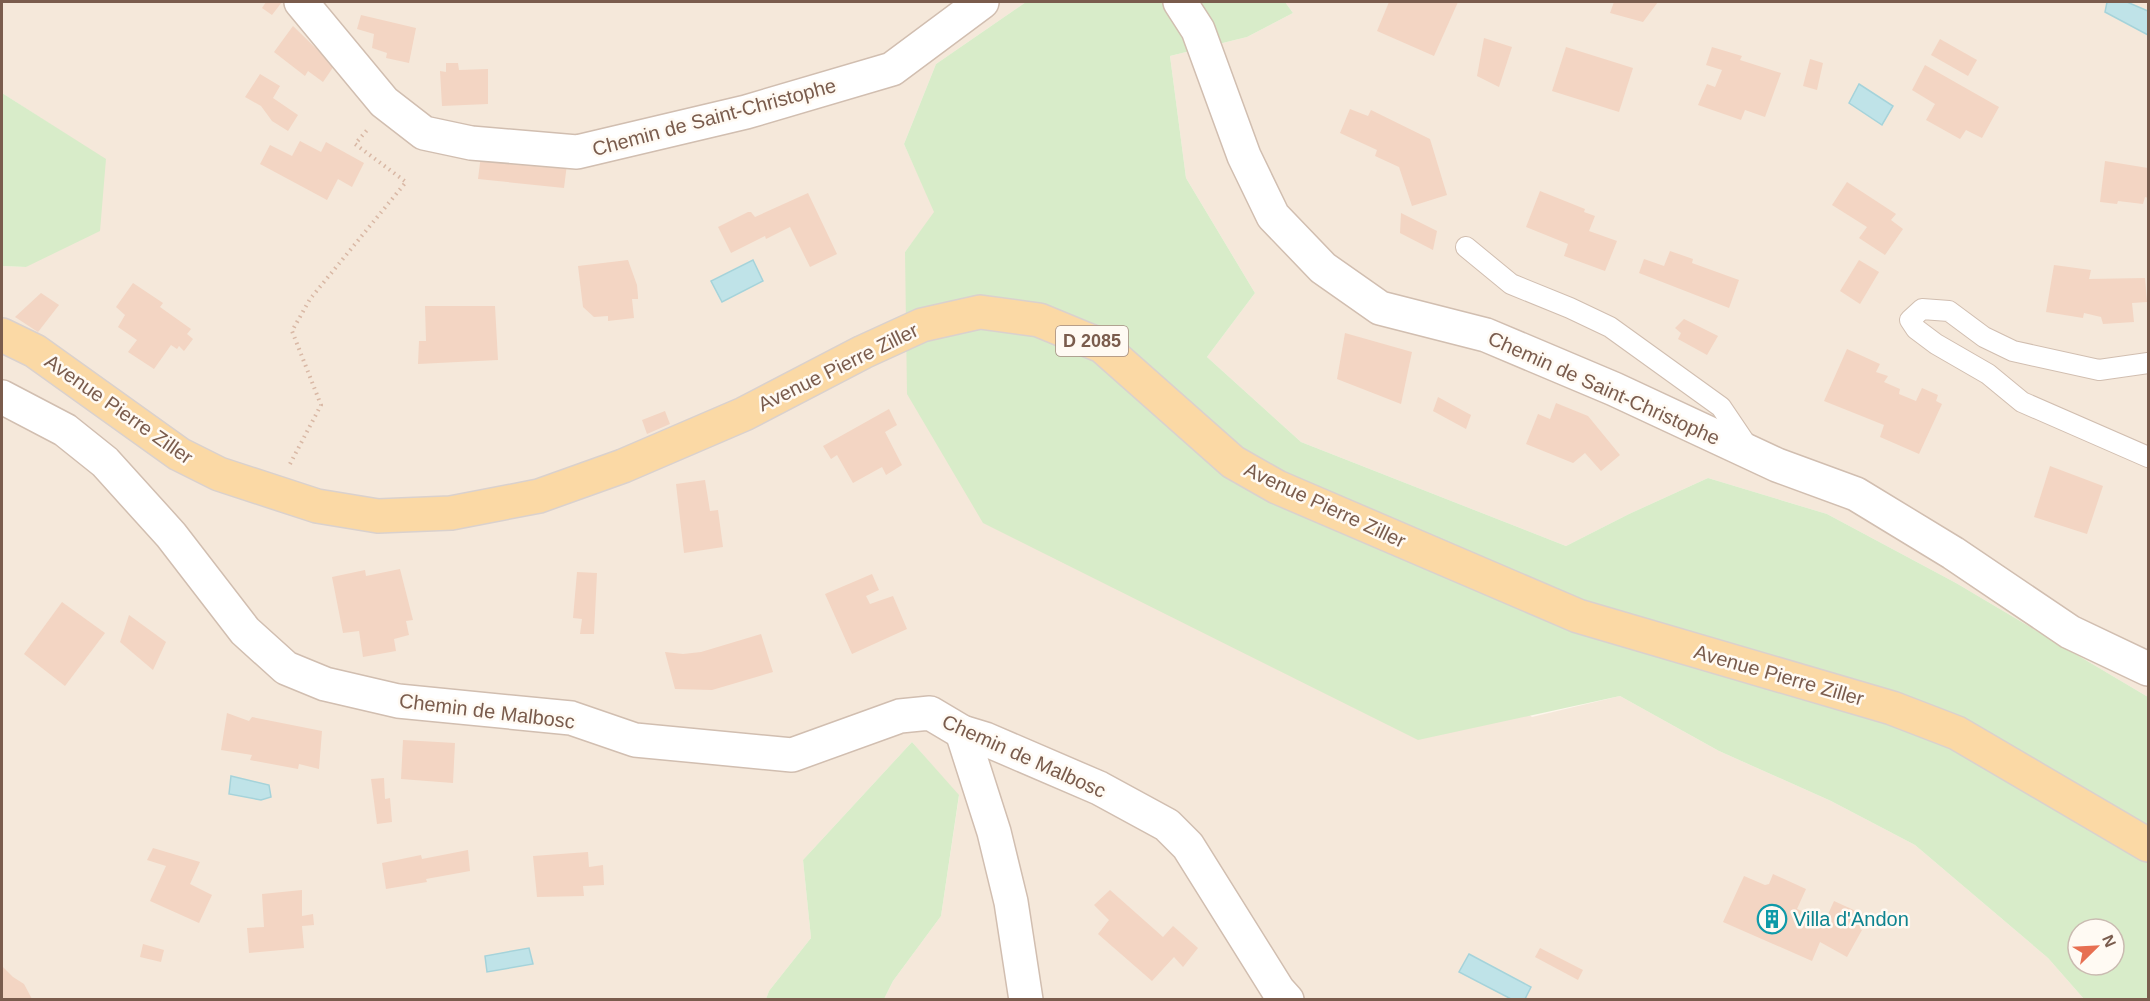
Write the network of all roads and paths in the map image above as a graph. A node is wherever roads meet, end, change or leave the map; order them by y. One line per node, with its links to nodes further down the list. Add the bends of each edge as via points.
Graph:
1 (301, 2): 4 (street, Chemin de Saint-Christophe)
2 (982, 2): 4 (street, Chemin de Saint-Christophe, via 892,69 746,112 577,152 471,143 424,133)
3 (1180, 2): 9 (street, Chemin de Saint-Christophe, via 1198,30 1244,156 1273,216 1323,268 1380,308 1486,335)
4 (388, 105): 11 (path, via 355,144 406,182 310,298 292,331 321,405)
5 (1466, 247): 9 (lane, via 1510,284 1610,327 1721,407)
6 (2, 335): 14 (main road, Avenue Pierre Ziller / D 2085, via 35,351 179,454 219,474 317,506 378,516 451,513 550,492 623,466 744,414 922,325 980,312 1040,320 1102,345 1233,462 1277,487 1578,616 1892,708 1957,734)
7 (2148, 363): 10 (lane, via 2099,370 2013,351 1984,338 1949,311 1922,309 1910,320 1936,344 1988,374 2022,402)
8 (2, 397): 13 (street, Chemin de Malbosc, via 65,430 105,462 171,535 245,631 286,668 325,684 398,701 571,718 635,740 792,755 900,716 930,713)
9 (1753, 454): 12 (street, Chemin de Saint-Christophe, via 1856,494 2070,632)
10 (2148, 457)
11 (289, 466)
12 (2148, 669)
13 (962, 732): 15 (street, via 994,831 1011,902); 16 (street, Chemin de Malbosc, via 1099,788 1167,825 1188,846)
14 (2148, 845)
15 (1026, 999)
16 (1287, 999)

